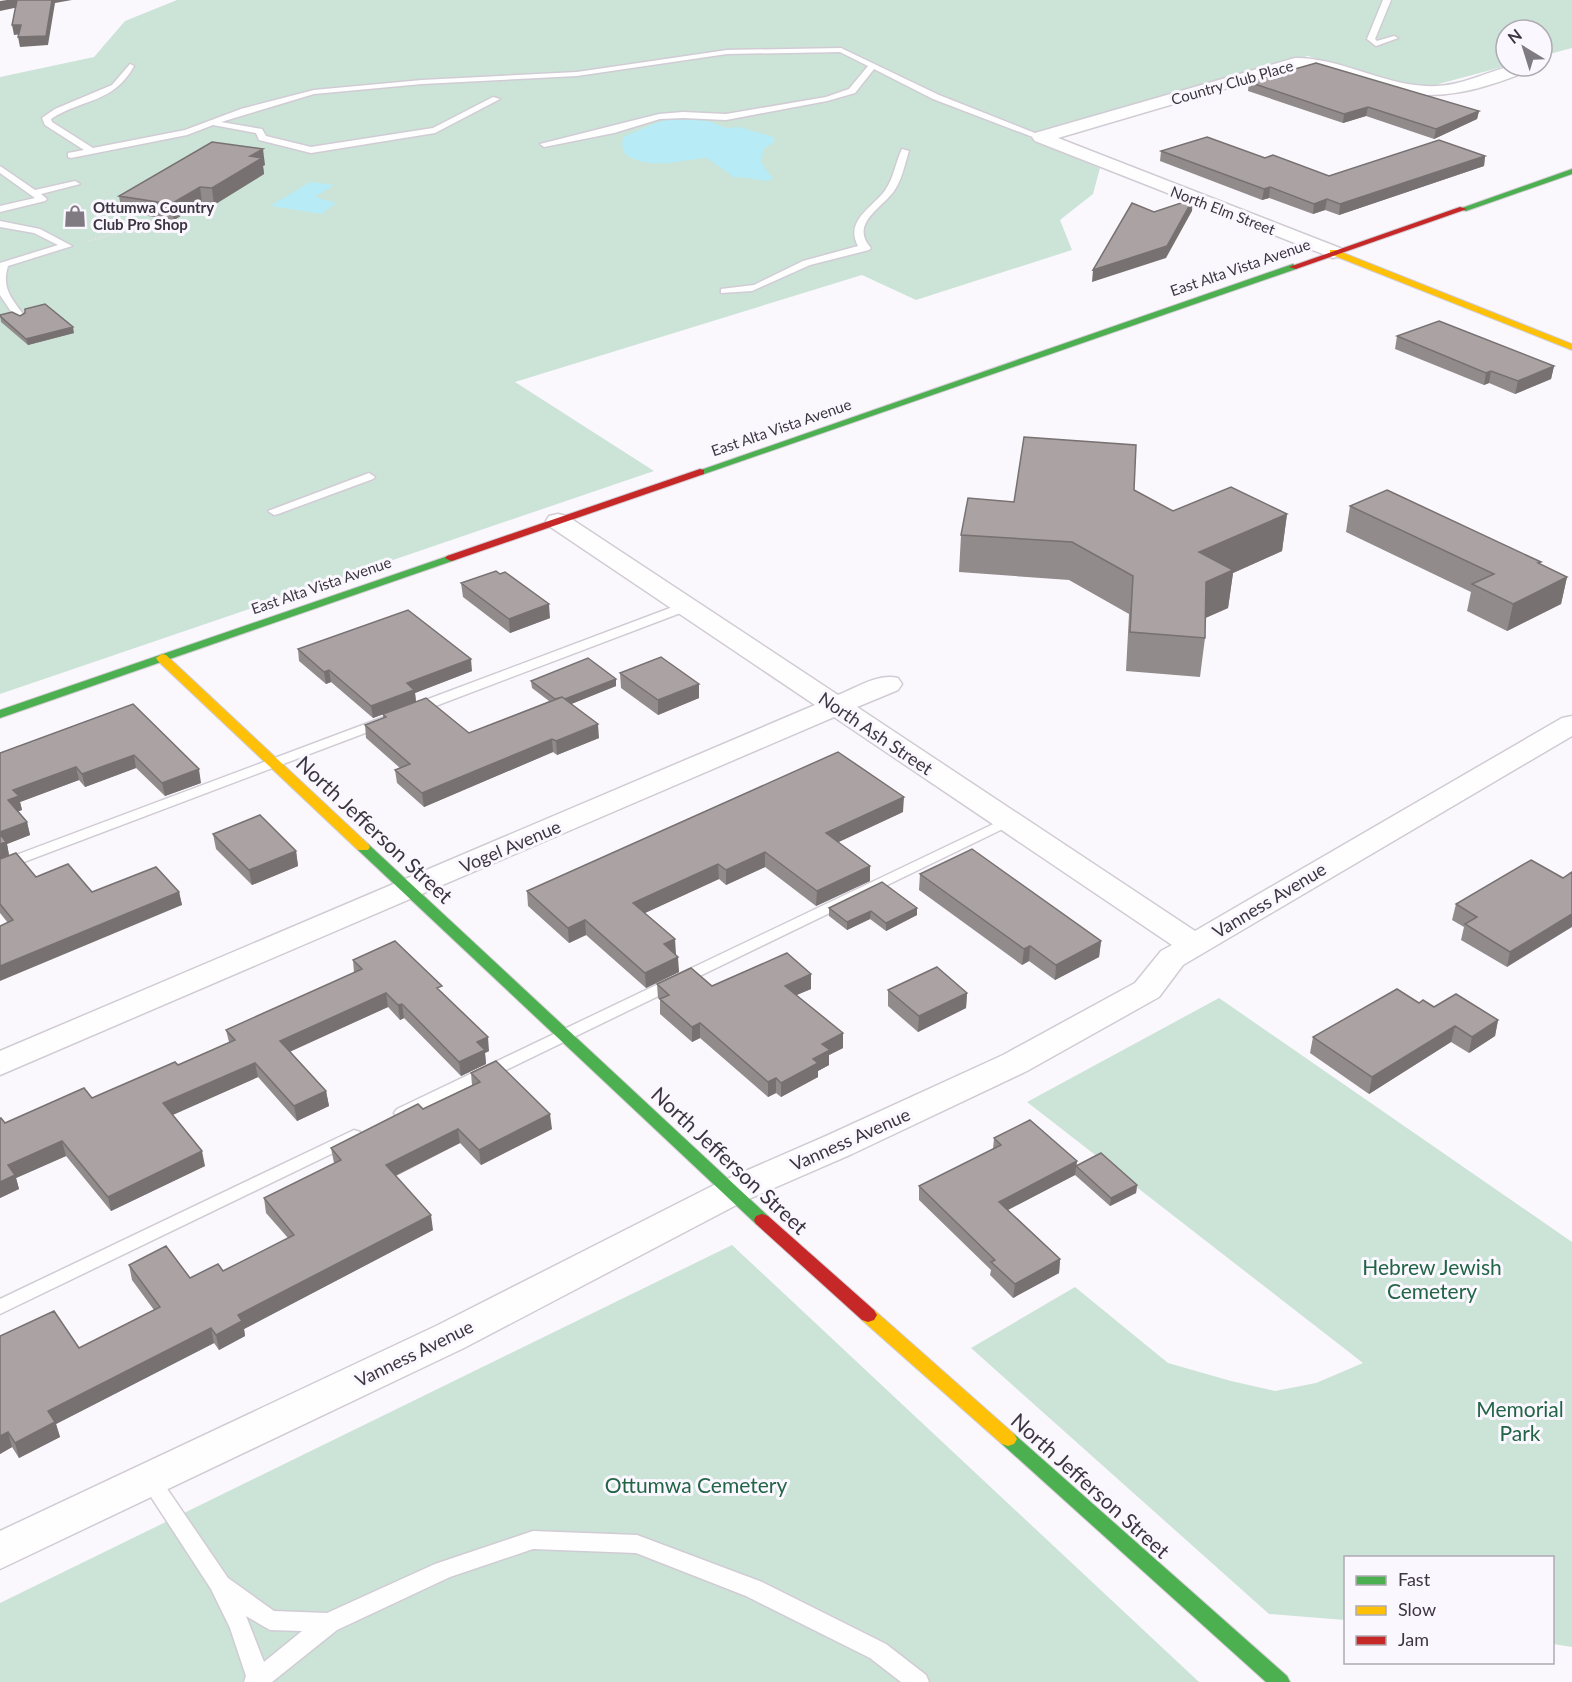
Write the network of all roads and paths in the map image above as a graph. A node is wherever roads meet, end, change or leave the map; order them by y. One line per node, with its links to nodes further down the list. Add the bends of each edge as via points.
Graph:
1 (1387, 0): 2 (lane, via 1371,39 1376,44)
2 (1394, 38)
3 (873, 65): 7 (lane, via 842,50 727,52 577,74 314,92); 8 (lane, via 936,97); 9 (lane, via 852,91 827,99 726,117 659,117)
4 (130, 66): 10 (lane, via 124,80 113,89 73,103 46,118 57,130)
5 (1494, 78): 8 (street, Country Club Place, via 1468,87 1431,92 1394,87 1318,62 1295,63)
6 (496, 99): 7 (lane, via 435,130 311,150 262,138 253,129)
7 (210, 124): 10 (lane)
8 (1041, 137): 21 (street, North Elm Street)
9 (544, 144)
10 (90, 150): 12 (lane)
11 (905, 151): 23 (lane, via 891,189 863,217 859,231 861,244 866,248 839,252 795,267 758,288)
12 (71, 155)
13 (0, 169): 16 (lane)
14 (1572, 171): 21 (main road, East Alta Vista Avenue)
15 (75, 184): 16 (lane)
16 (38, 196): 17 (lane)
17 (0, 209)
18 (0, 224): 20 (lane, via 37,231)
19 (136, 228): 20 (path)
20 (67, 246): 22 (lane, via 4,264)
21 (1333, 252): 25 (main road, North Elm Street); 28 (main road, East Alta Vista Avenue)
22 (0, 278): 24 (lane, via 3,292)
23 (725, 291)
24 (20, 317)
25 (1572, 347)
26 (369, 477): 27 (lane)
27 (274, 511)
28 (558, 521): 29 (street, North Ash Street); 30 (main road, East Alta Vista Avenue)
29 (686, 606): 32 (street, North Ash Street); 35 (lane)
30 (162, 658): 33 (main road, East Alta Vista Avenue); 35 (main road, North Jefferson Street)
31 (888, 684): 32 (street, Vogel Avenue)
32 (836, 706): 36 (street, North Ash Street); 38 (street, Vogel Avenue)
33 (0, 714)
34 (1572, 724): 39 (street, Vanness Avenue)
35 (273, 763): 37 (lane); 38 (main road, North Jefferson Street)
36 (1008, 821): 39 (street, North Ash Street); 40 (lane)
37 (0, 866)
38 (408, 889): 40 (main road, North Jefferson Street); 41 (street, Vogel Avenue)
39 (1194, 945): 42 (street, Vanness Avenue, via 1172,958 1147,990 1025,1058)
40 (564, 1035): 42 (main road, North Jefferson Street); 43 (lane)
41 (0, 1064)
42 (731, 1192): 44 (street, Vanness Avenue, via 450,1337); 50 (main road, North Jefferson Street)
43 (0, 1307)
44 (150, 1480): 45 (street, Vanness Avenue); 46 (lane)
45 (0, 1551)
46 (220, 1585): 47 (lane, via 270,1620); 48 (lane, via 241,1627)
47 (329, 1623): 48 (lane); 49 (lane, via 443,1570 533,1540 637,1544 754,1589 878,1651)
48 (257, 1680)
49 (918, 1682)
50 (1280, 1682)

